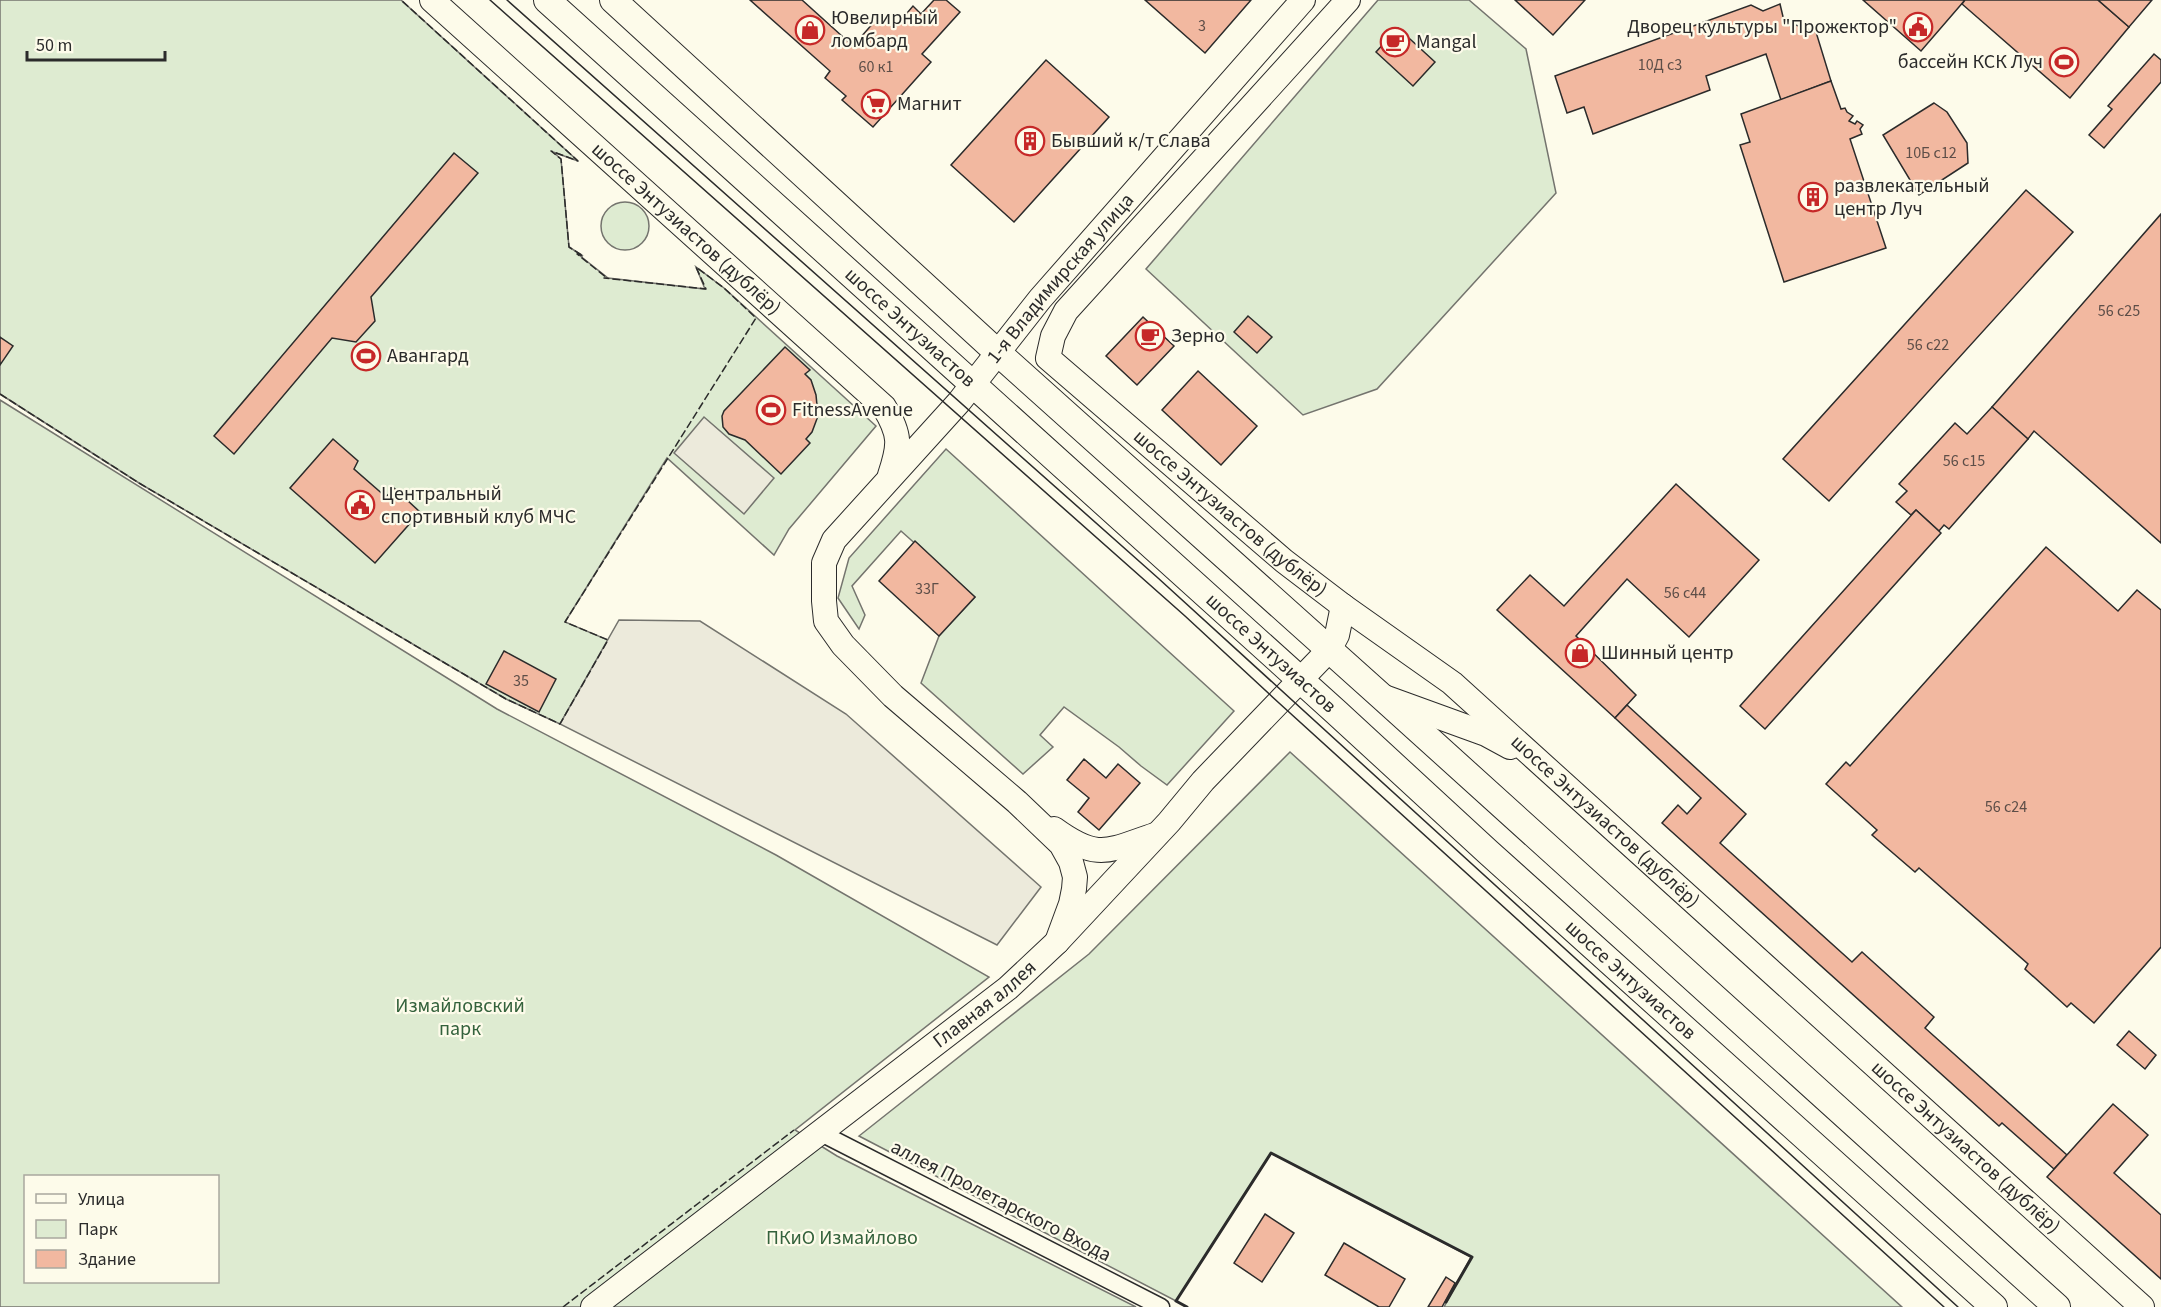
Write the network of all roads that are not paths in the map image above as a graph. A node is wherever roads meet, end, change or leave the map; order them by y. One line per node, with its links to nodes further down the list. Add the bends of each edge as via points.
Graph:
1 (432, 0): 9 (main road, шоссе Энтузиастов (дублёр), via 884,407 898,434 898,453)
2 (547, 0): 8 (main road, шоссе Энтузиастов)
3 (613, 0): 6 (main road, шоссе Энтузиастов)
4 (1303, 0): 6 (main road, 1-я Владимирская улица)
5 (1348, 0): 7 (main road, 1-я Владимирская улица, via 1066,311 1053,336)
6 (997, 352): 8 (main road, 1-я Владимирская улица); 11 (main road, шоссе Энтузиастов)
7 (1048, 358): 10 (main road, шоссе Энтузиастов (дублёр), via 1284,561)
8 (974, 384): 9 (main road, 1-я Владимирская улица); 12 (main road, шоссе Энтузиастов)
9 (889, 478): 15 (main road, 1-я Владимирская улица, via 834,540 824,563 822,583 826,621 843,645 893,696)
10 (1342, 606): 11 (main road, via 1337,635); 14 (main road, шоссе Энтузиастов (дублёр), via 1452,683)
11 (1329, 650): 12 (main road, Главная аллея); 13 (main road, шоссе Энтузиастов)
12 (1300, 680): 16 (main road, Главная аллея); 21 (main road, шоссе Энтузиастов)
13 (1381, 696): 14 (main road, via 1486,734); 22 (main road, шоссе Энтузиастов)
14 (1542, 764): 23 (main road, шоссе Энтузиастов (дублёр))
15 (1017, 802): 16 (main road, 1-я Владимирская улица, via 1070,841 1099,852); 17 (main road, 1-я Владимирская улица, via 1061,844 1073,869 1071,904)
16 (1157, 834): 17 (main road, Главная аллея)
17 (1057, 942): 18 (main road, Главная аллея, via 1008,988)
18 (821, 1133): 19 (main road, Главная аллея); 20 (street, аллея Пролетарского Входа)
19 (593, 1307)
20 (1161, 1307)
21 (1994, 1307)
22 (2057, 1307)
23 (2142, 1307)

